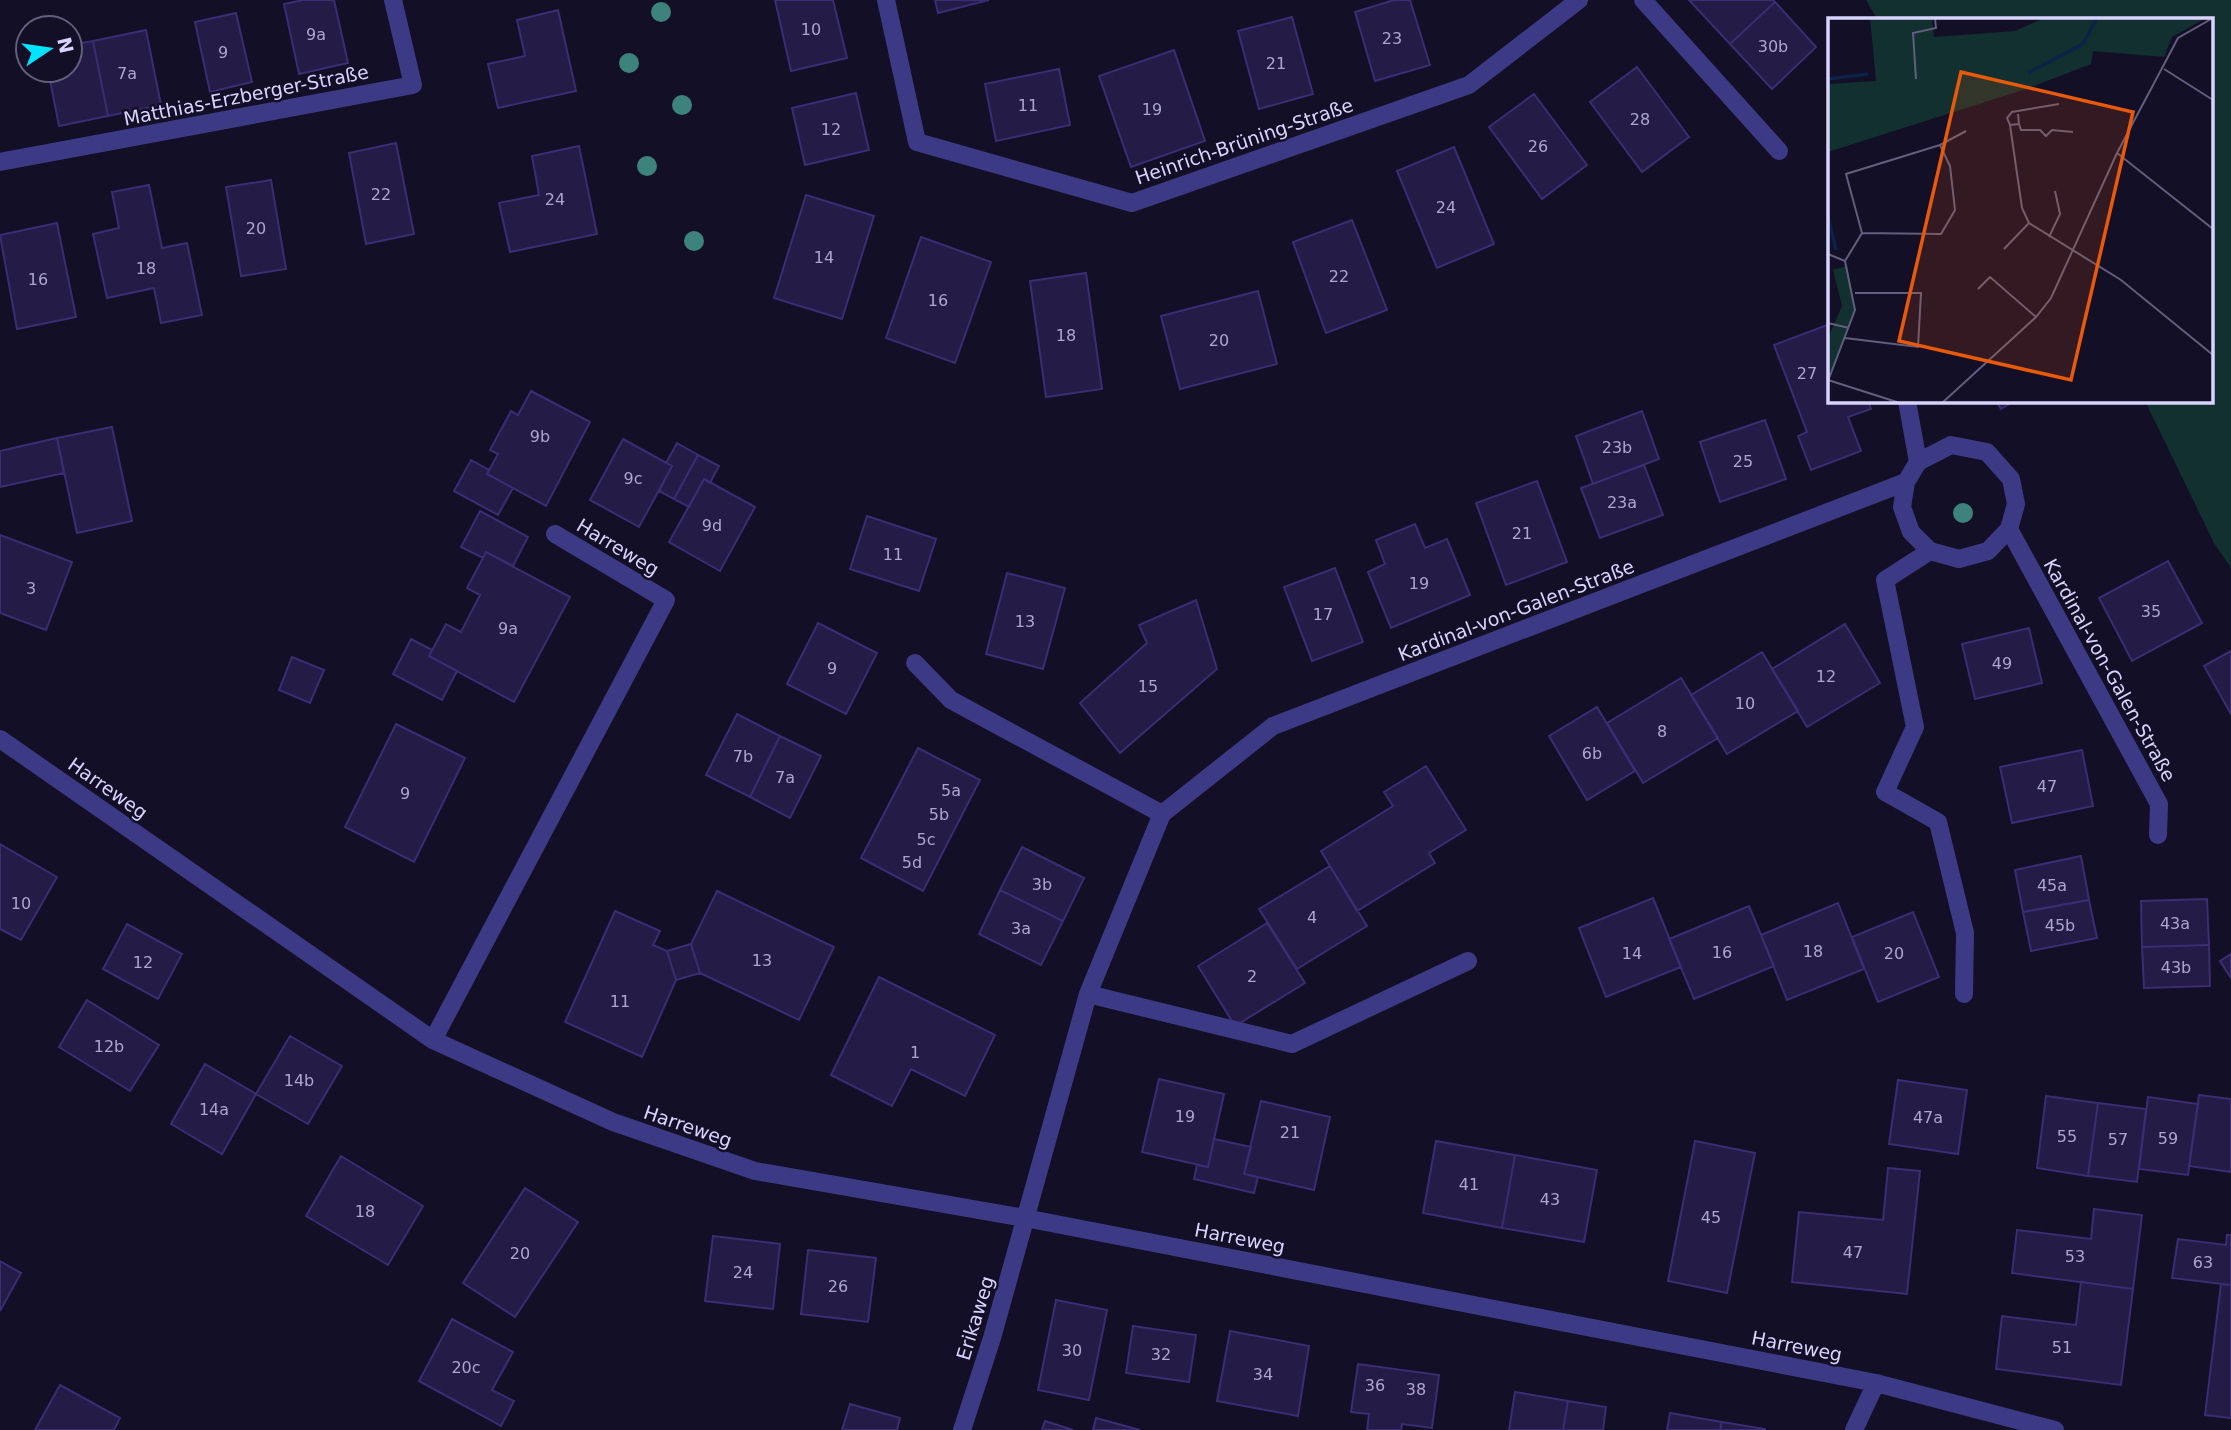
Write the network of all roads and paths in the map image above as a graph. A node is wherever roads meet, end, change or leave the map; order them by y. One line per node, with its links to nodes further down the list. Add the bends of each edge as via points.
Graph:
1 (393, 0): 6 (street, Matthias-Erzberger-Straße, via 413,85)
2 (886, 0): 3 (street, Heinrich-Brüning-Straße, via 917,142 1132,202 1469,85)
3 (1580, 0)
4 (1643, 0): 5 (street)
5 (1779, 151)
6 (0, 162)
7 (1907, 402): 8 (street)
8 (1918, 462): 9 (street); 10 (street, via 1951,446 1987,452 2011,479 2016,504)
9 (1906, 482): 12 (street, via 1902,507 1911,532); 15 (street, Kardinal-von-Galen-Straße, via 1273,726)
10 (2009, 528): 12 (street, via 1988,551 1959,559); 16 (street, Kardinal-von-Galen-Straße, via 2159,804)
11 (555, 534): 20 (street, Harreweg, via 666,600)
12 (1930, 551): 19 (street, via 1885,580 1915,727 1885,792 1938,822 1965,933)
13 (915, 663): 15 (street, via 951,700)
14 (0, 739): 20 (street, Harreweg)
15 (1162, 814): 18 (street, Kardinal-von-Galen-Straße)
16 (2158, 835)
17 (1468, 961): 18 (street, via 1292,1044)
18 (1088, 994): 21 (street, Kardinal-von-Galen-Straße)
19 (1964, 994)
20 (433, 1040): 21 (street, Harreweg, via 614,1122 755,1171)
21 (1025, 1218): 22 (street, Harreweg); 23 (street, Erikaweg)
22 (1876, 1383): 24 (street); 25 (street, Harreweg)
23 (962, 1430)
24 (1854, 1430)
25 (2055, 1430)

